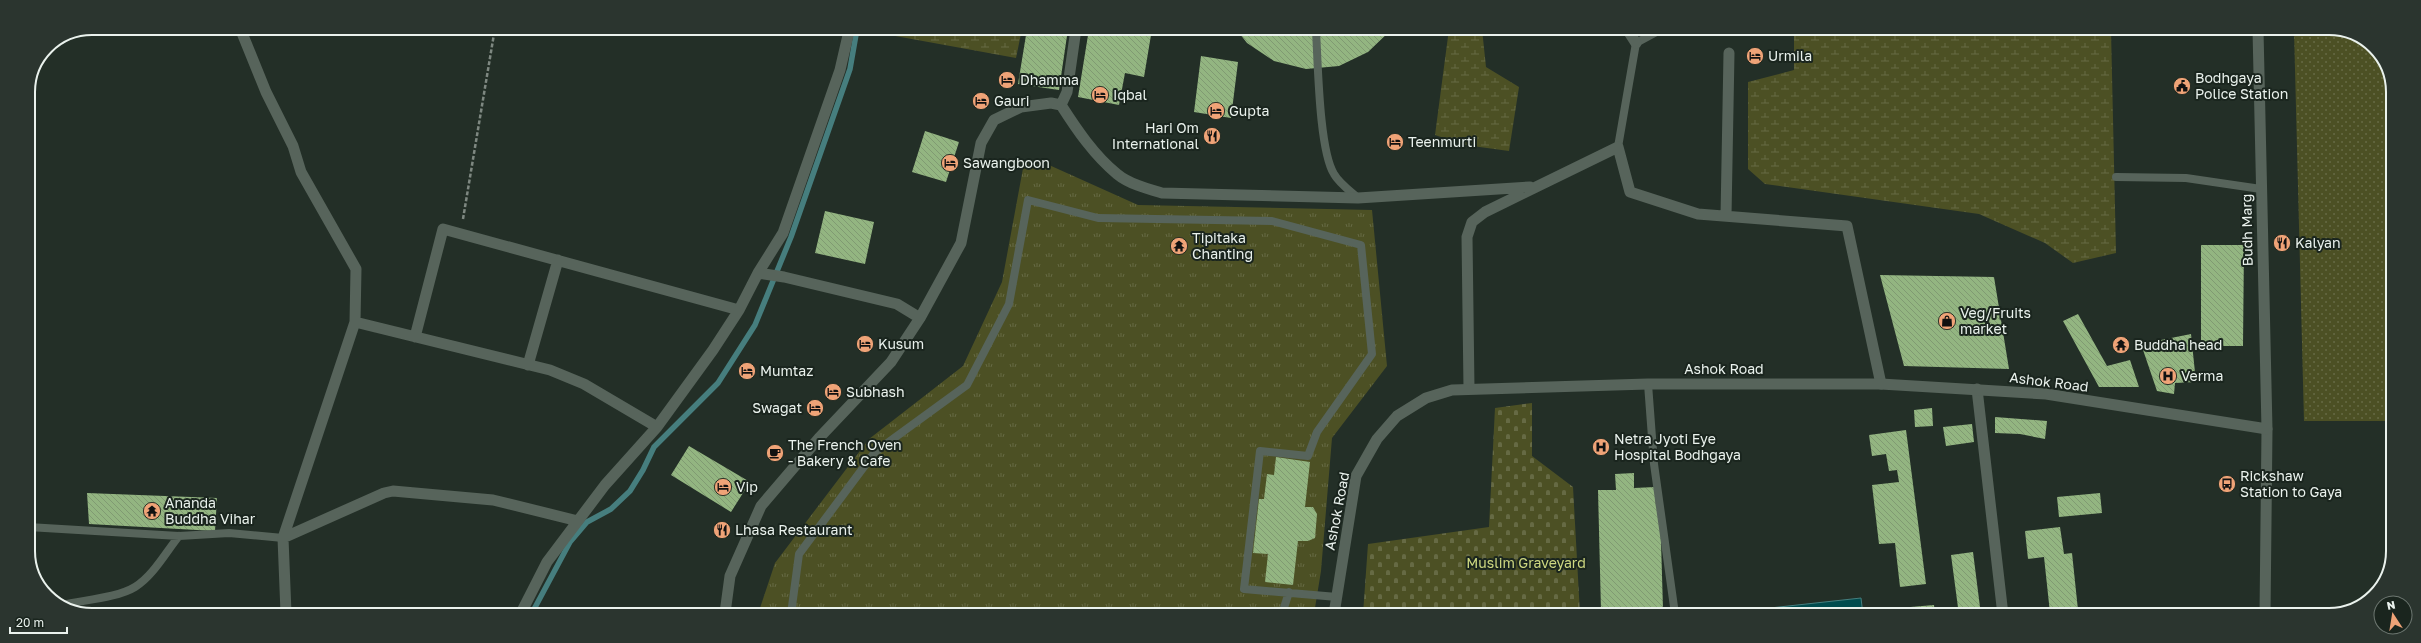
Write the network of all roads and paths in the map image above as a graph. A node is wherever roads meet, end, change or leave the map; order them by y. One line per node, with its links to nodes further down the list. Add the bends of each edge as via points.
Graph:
1 (243, 35): 23 (street, via 301,172 356,269)
2 (494, 35): 18 (path)
3 (848, 35): 20 (street, via 840,70 783,233)
4 (1075, 35): 11 (street, via 1067,92)
5 (1316, 35): 16 (lane, via 1323,130 1329,164 1334,175)
6 (1630, 35): 9 (street)
7 (1652, 35): 9 (lane)
8 (2258, 35): 15 (street, Budh Marg)
9 (1636, 43): 12 (lane)
10 (1729, 53): 17 (street)
11 (1061, 105): 16 (street, via 1083,139 1118,175 1142,188 1191,196); 22 (street, via 1051,103 1021,107 994,120 981,143 961,244)
12 (1618, 148): 14 (street); 17 (street, via 1630,192 1698,214)
13 (2116, 177): 15 (lane, via 2186,178)
14 (1538, 187): 16 (street); 28 (street, via 1485,212 1472,222 1467,237)
15 (2261, 189): 31 (street, Budh Marg)
16 (1358, 198)
17 (1726, 216): 27 (street, via 1847,226)
18 (461, 234): 19 (street); 24 (street, via 443,229)
19 (558, 260): 21 (street); 25 (street)
20 (758, 273): 21 (street); 22 (street, via 897,304)
21 (739, 310): 30 (street)
22 (920, 318): 41 (street, via 891,362 819,438 761,506 730,576)
23 (355, 322): 24 (street); 35 (street)
24 (415, 337): 25 (street)
25 (528, 365): 30 (street, via 550,370 584,384)
26 (1648, 384): 27 (street, Ashok Road); 28 (street, Ashok Road); 45 (lane, via 1654,464)
27 (1881, 384): 29 (street, Ashok Road)
28 (1469, 388): 37 (street, Ashok Road, via 1426,398 1397,416 1377,439 1356,476)
29 (1977, 389): 31 (street, Ashok Road, via 2046,394); 46 (street)
30 (657, 427): 32 (street, via 605,485)
31 (2267, 429): 47 (street, Budh Marg)
32 (578, 521): 35 (street, via 493,500 394,491 384,493); 40 (street, via 547,562)
33 (35, 527): 34 (lane)
34 (179, 536): 35 (lane, via 229,533); 38 (lane, via 145,579 135,587 125,592)
35 (283, 538): 39 (street)
36 (1289, 592): 37 (lane); 42 (lane, via 1244,589 1260,450 1308,456 1317,432 1372,354 1360,245 1272,221 1098,218 1028,200 1009,304 967,385 875,452 799,554); 43 (lane)
37 (1337, 597): 44 (street, Ashok Road)
38 (69, 603)
39 (286, 608)
40 (524, 608)
41 (726, 608)
42 (792, 608)
43 (1284, 608)
44 (1335, 608)
45 (1674, 608)
46 (2002, 608)
47 (2265, 608)

